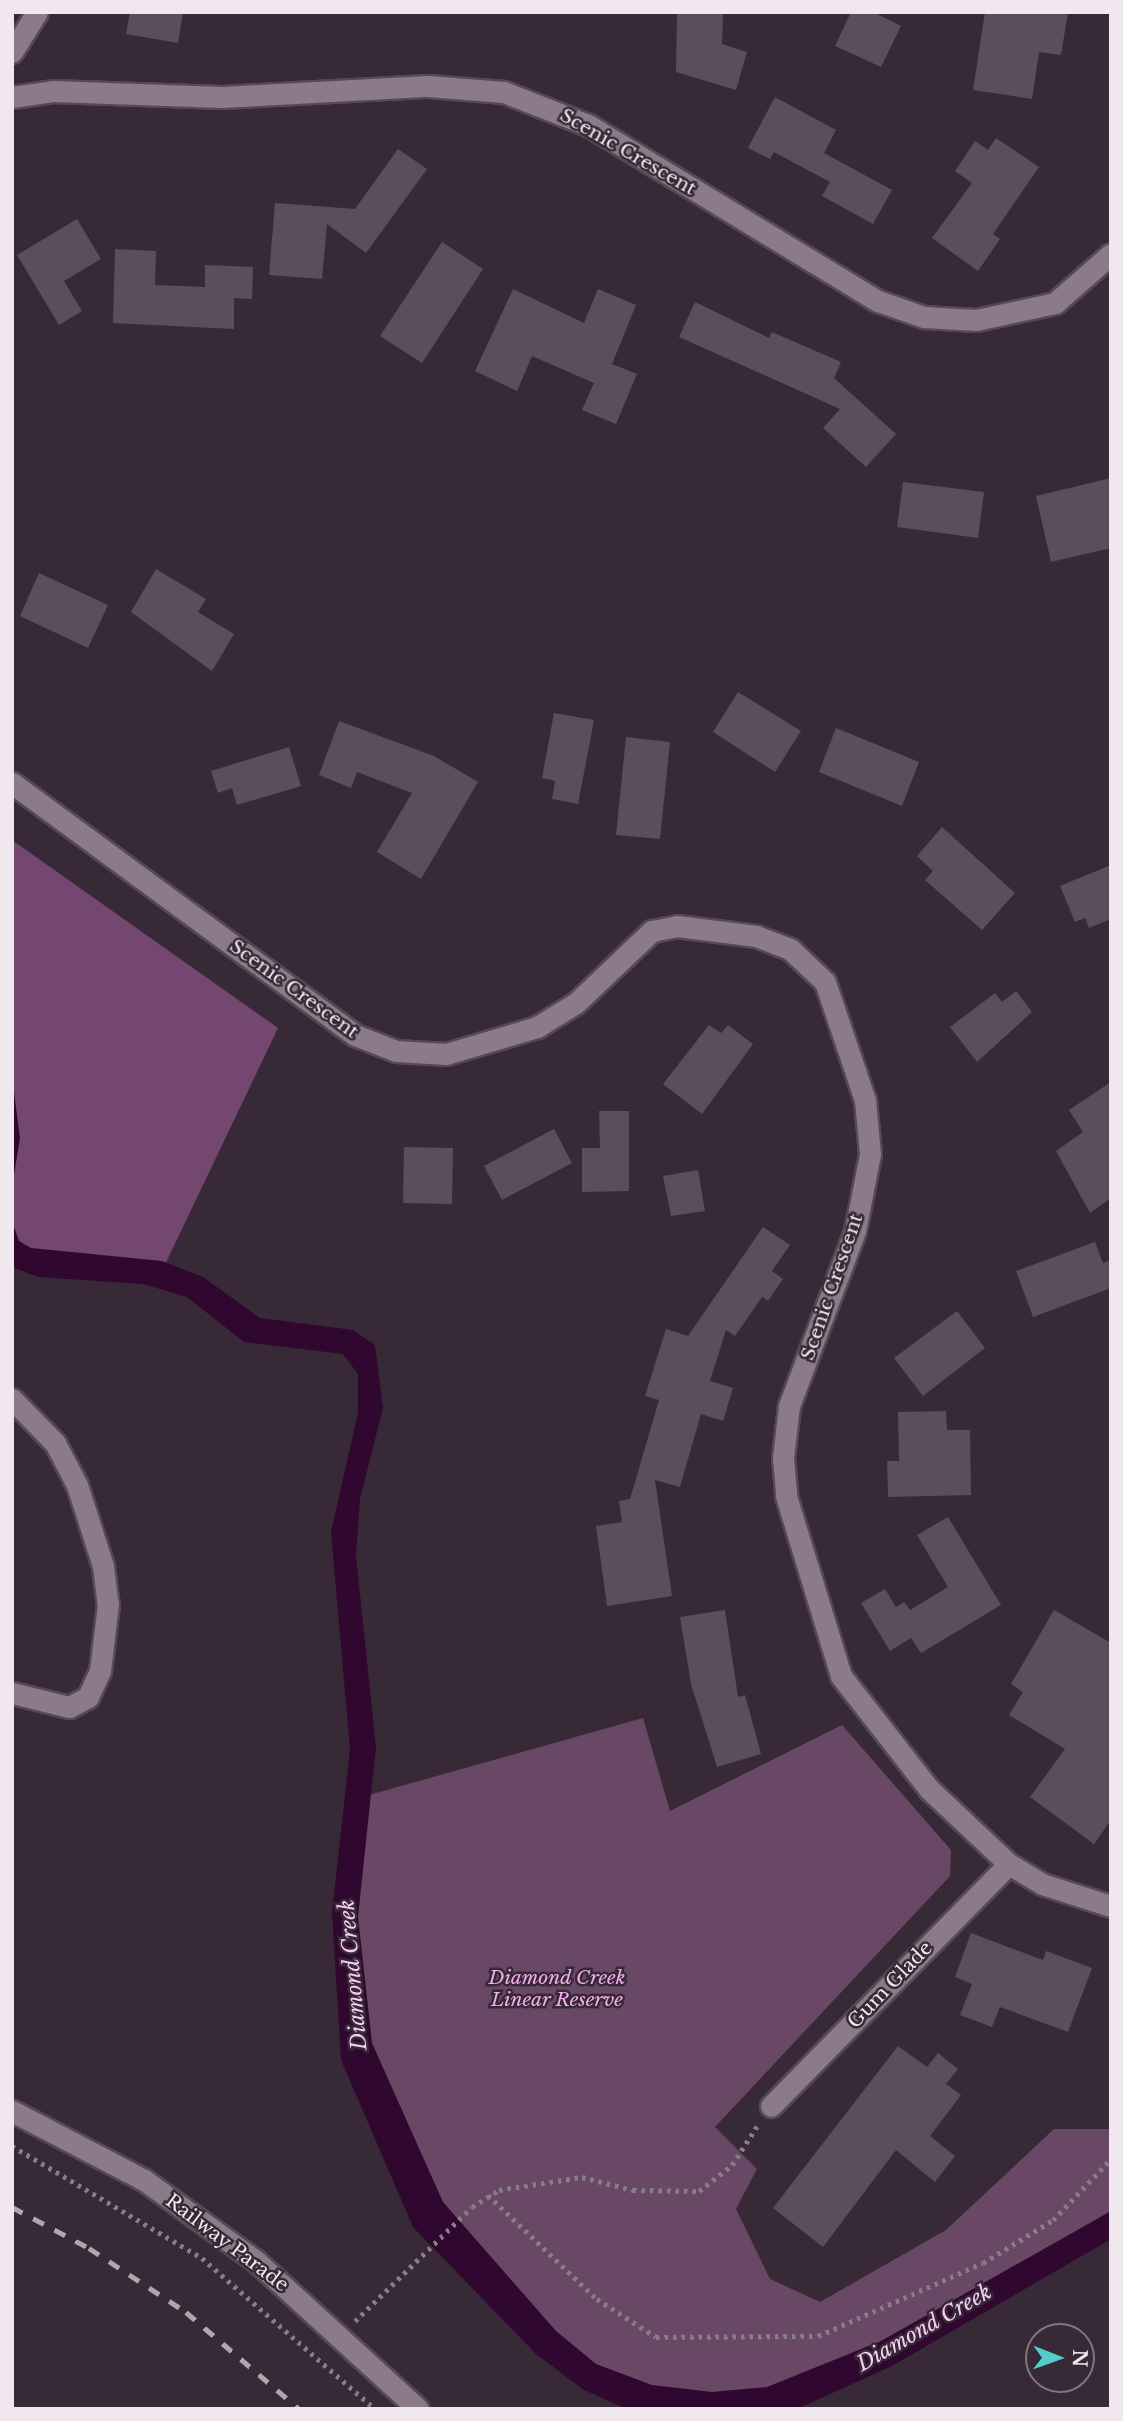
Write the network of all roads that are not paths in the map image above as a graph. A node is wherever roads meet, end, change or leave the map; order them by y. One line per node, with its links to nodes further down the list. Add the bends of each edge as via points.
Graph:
1 (37, 12): 2 (street)
2 (12, 52)
3 (12, 97): 4 (street, Scenic Crescent, via 53,91 222,97 428,86 504,92 588,125 878,301 924,317 976,320 1055,303)
4 (1111, 254)
5 (12, 783): 8 (street, Scenic Crescent, via 355,1035 396,1051 446,1054 537,1027 576,1003 652,931 677,926 757,936 790,948 825,982 865,1100 870,1154 855,1231 789,1406 786,1496 841,1676 929,1789)
6 (12, 1399): 7 (street, via 55,1443 77,1485 103,1566 108,1604 100,1671 88,1696 69,1707)
7 (12, 1693)
8 (1009, 1864): 9 (street, Scenic Crescent, via 1042,1884); 10 (street, Gum Glade)
9 (1111, 1906)
10 (771, 2106)
11 (12, 2111): 12 (street, Railway Parade, via 144,2180 342,2334)
12 (418, 2409)

